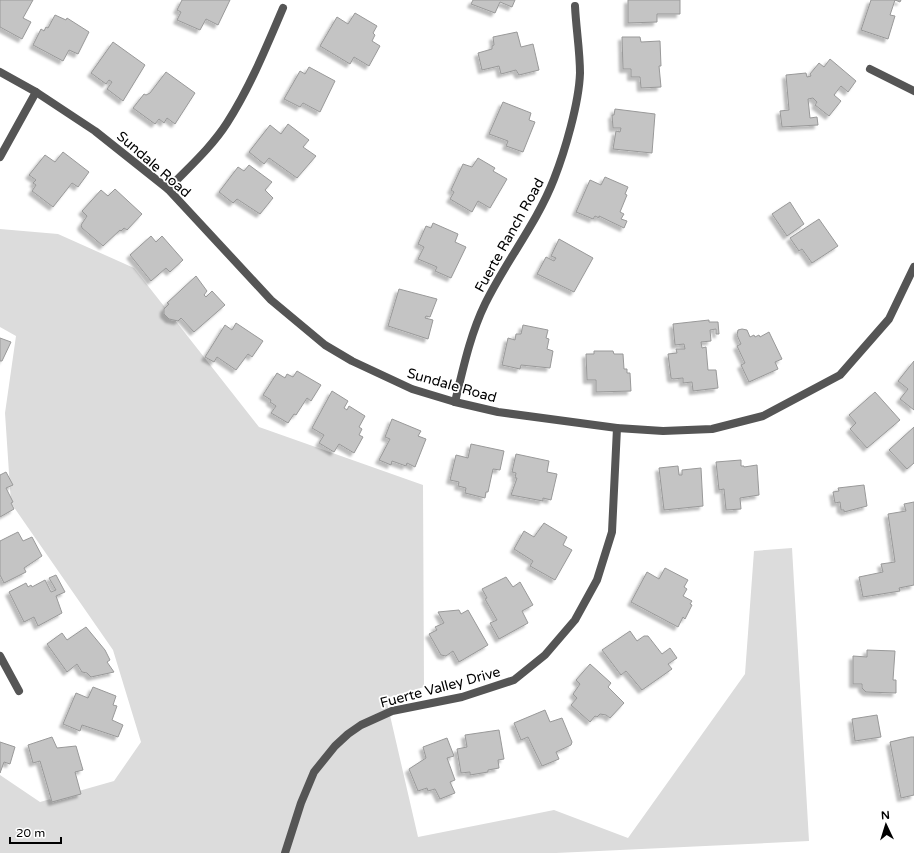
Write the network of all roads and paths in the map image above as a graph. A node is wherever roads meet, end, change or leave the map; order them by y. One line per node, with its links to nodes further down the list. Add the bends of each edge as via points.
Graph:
1 (575, 6): 10 (street, Fuerte Ranch Road, via 580,74 571,128 554,180 532,224 498,278 484,306 469,344)
2 (283, 8): 8 (street, via 256,72 226,124)
3 (870, 69): 5 (street)
4 (0, 72): 6 (street, Sundale Road)
5 (914, 91)
6 (36, 92): 7 (street); 8 (street, Sundale Road, via 95,131)
7 (0, 157)
8 (168, 189): 10 (street, Sundale Road, via 271,300 325,345 352,361 412,389)
9 (914, 268): 11 (street, Sundale Road, via 889,319 840,375 784,406 763,416 712,429 663,431)
10 (455, 402): 11 (street, Sundale Road, via 537,419)
11 (617, 428): 14 (street, Fuerte Valley Drive, via 612,532 597,580 575,620 545,655 514,680 462,697 392,711 366,722 348,734 314,772 302,798)
12 (0, 656): 13 (street)
13 (18, 691)
14 (285, 853)

